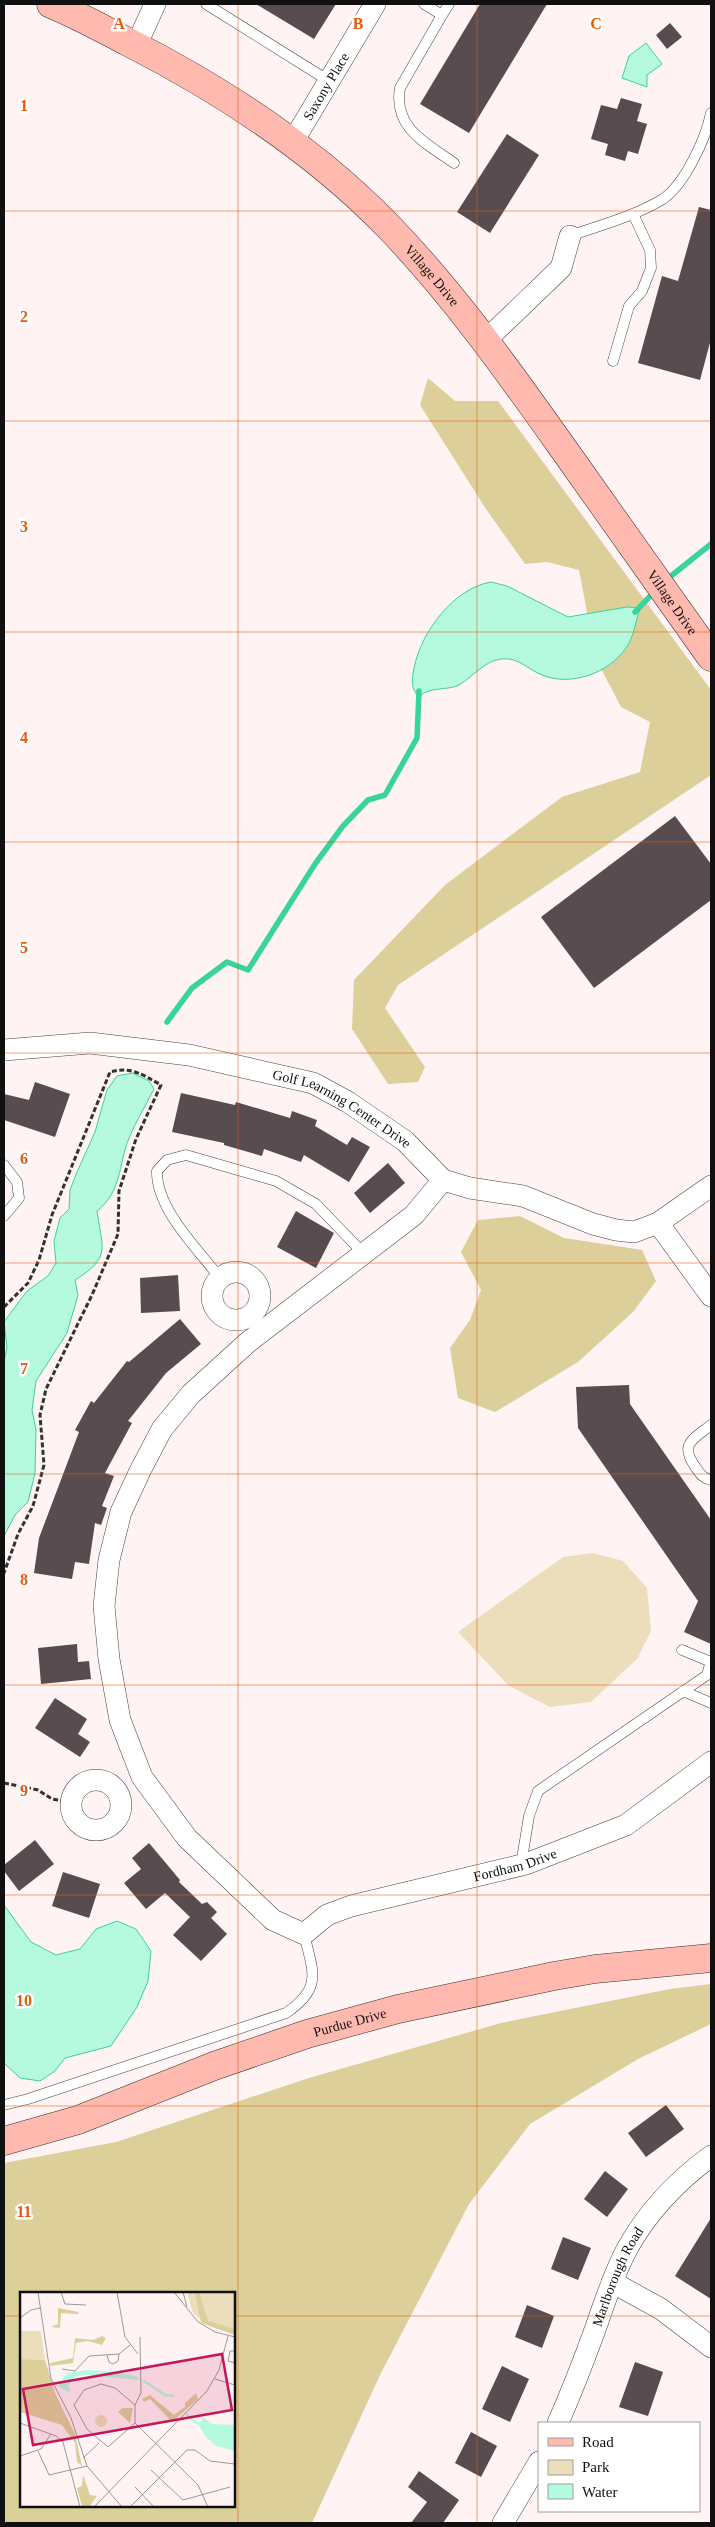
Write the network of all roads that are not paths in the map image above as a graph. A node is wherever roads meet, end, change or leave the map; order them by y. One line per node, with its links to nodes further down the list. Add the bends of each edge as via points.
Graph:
1 (51, 4): 8 (main road, Village Drive)
2 (155, 4): 8 (street)
3 (206, 4): 9 (lane)
4 (375, 4): 9 (street, Saxony Place)
5 (424, 4): 7 (lane)
6 (449, 4): 7 (lane)
7 (442, 14): 12 (lane, via 400,88 398,101 402,117 412,133)
8 (136, 46): 11 (main road, Village Drive, via 236,103)
9 (329, 81): 11 (street, Saxony Place)
10 (711, 113): 13 (lane, via 691,166 665,198)
11 (292, 142): 15 (main road, Village Drive, via 385,223 430,270)
12 (454, 163)
13 (633, 214): 14 (lane); 16 (lane, via 650,250 651,268 642,291 629,306)
14 (570, 236): 15 (street, via 561,268)
15 (486, 340): 17 (main road, Village Drive)
16 (613, 361)
17 (711, 658)
18 (4, 1050): 20 (street, Golf Learning Center Drive, via 90,1043 188,1055 313,1083 348,1102 405,1141)
19 (4, 1165): 22 (lane, via 17,1182 19,1198)
20 (443, 1180): 23 (street, Golf Learning Center Drive, via 470,1188 523,1196 616,1230 634,1232); 24 (street, via 414,1214)
21 (711, 1186): 23 (street)
22 (4, 1216)
23 (658, 1223): 26 (street)
24 (364, 1254): 25 (lane, via 316,1204 276,1181 186,1155 167,1160 156,1171 156,1185 164,1205); 27 (street)
25 (220, 1278): 27 (street, via 213,1293 218,1313 233,1320); 27 (street, via 239,1272 254,1280 259,1303)
26 (711, 1296)
27 (256, 1324): 35 (street, via 162,1429 121,1512 109,1560 104,1606 120,1720)
28 (711, 1425): 29 (lane, via 687,1448 688,1457 703,1478)
29 (711, 1480)
30 (682, 1650): 31 (lane)
31 (711, 1661): 32 (lane, via 706,1675)
32 (683, 1691): 33 (lane); 37 (lane, via 538,1791 529,1816)
33 (711, 1703)
34 (711, 1762): 37 (street, Fordham Drive, via 626,1825)
35 (142, 1777): 36 (street); 38 (street, via 187,1838 273,1920)
36 (117, 1793): 36 (street, via 104,1782 87,1782 79,1787 71,1802 71,1811 82,1826 99,1830 113,1823 118,1816)
37 (520, 1865): 38 (street, Fordham Drive, via 351,1906 327,1915)
38 (304, 1934): 40 (lane, via 313,1972 311,1984 304,2001 286,2013)
39 (711, 1958): 41 (main road, Purdue Drive, via 595,1969 398,2009 307,2034 214,2066 78,2120)
40 (4, 2105)
41 (4, 2141)
42 (711, 2156): 43 (street, Marlborough Road, via 674,2187 647,2218 627,2249)
43 (612, 2282): 44 (street, via 661,2309); 45 (street, Marlborough Road)
44 (711, 2347)
45 (558, 2422)
46 (538, 2464): 47 (street)
47 (503, 2523)

